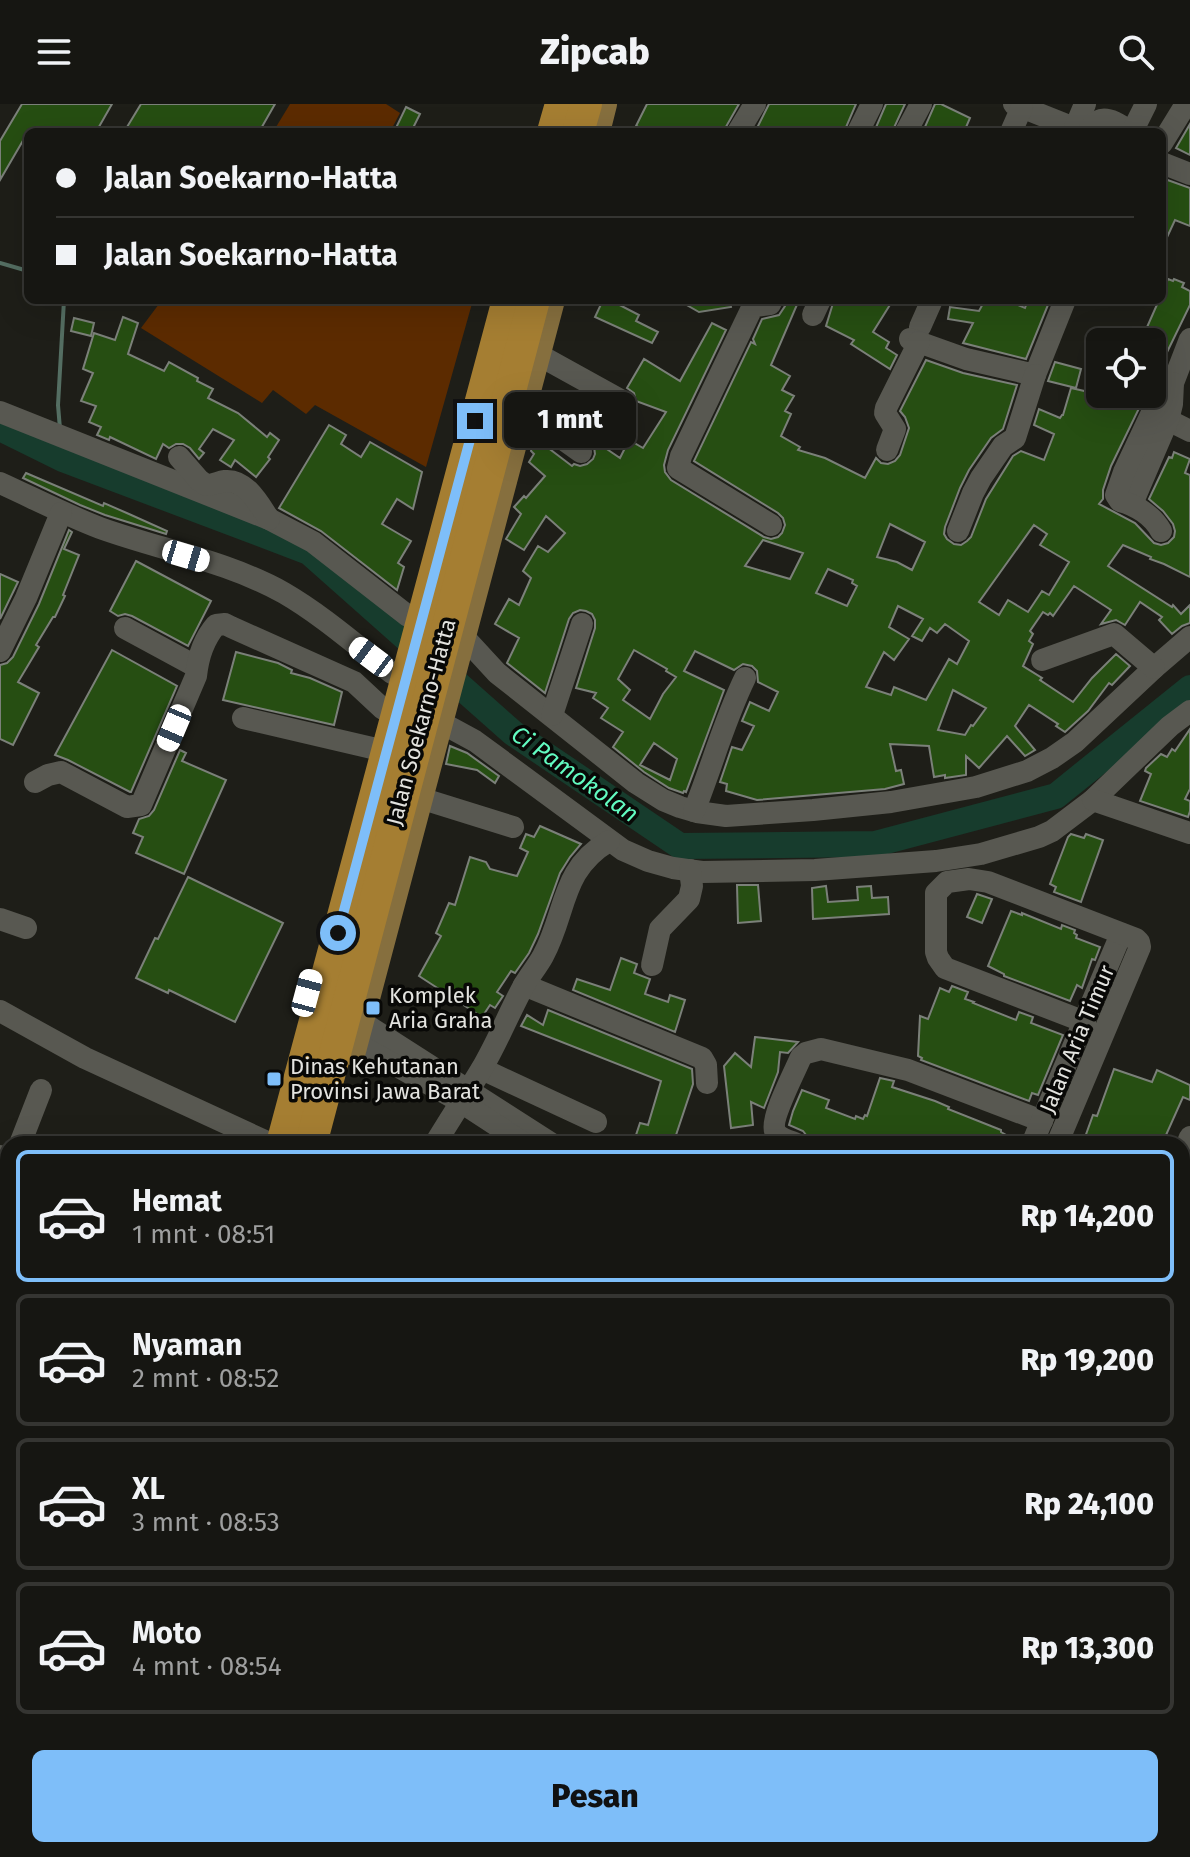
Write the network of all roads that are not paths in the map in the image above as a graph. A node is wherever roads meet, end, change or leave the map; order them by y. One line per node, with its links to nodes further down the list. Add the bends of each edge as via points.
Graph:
1 (545, 104): 12 (main road)
2 (561, 104): 13 (highway)
3 (586, 104): 14 (highway)
4 (603, 104): 15 (main road)
5 (755, 104): 16 (street)
6 (872, 104): 17 (street)
7 (921, 104): 18 (street)
8 (1085, 104): 21 (street)
9 (1146, 104): 24 (street)
10 (1186, 104): 25 (street)
11 (1018, 106): 19 (street); 20 (street)
12 (538, 128)
13 (554, 128)
14 (579, 128)
15 (597, 128)
16 (740, 128)
17 (860, 128)
18 (908, 128)
19 (1012, 128)
20 (1074, 128)
21 (1082, 128)
22 (1087, 128): 23 (street, via 1102,120)
23 (1124, 128)
24 (1133, 128)
25 (1166, 136)
26 (1166, 165): 27 (street)
27 (1190, 174)
28 (492, 304): 54 (main road)
29 (507, 304): 57 (highway, Jalan Soekarno-Hatta)
30 (770, 304): 51 (street, via 751,310 678,465)
31 (930, 304): 34 (street)
32 (1063, 304): 37 (street)
33 (544, 306): 36 (highway, Jalan Soekarno-Hatta)
34 (916, 336): 37 (street, via 966,359); 44 (street, via 886,408 895,429)
35 (1190, 339): 38 (street)
36 (526, 361): 39 (street); 40 (main road); 57 (highway, Jalan Soekarno-Hatta)
37 (1035, 375): 52 (street, via 1019,430 981,478)
38 (1173, 383): 42 (street); 48 (street, via 1157,402 1117,489 1117,499)
39 (622, 401)
40 (522, 410): 45 (street); 57 (main road)
41 (0, 412): 50 (street)
42 (1168, 420): 43 (street); 48 (street)
43 (1190, 431)
44 (887, 450)
45 (581, 452)
46 (179, 457): 50 (street, via 206,485 226,481 247,489)
47 (0, 483): 49 (street)
48 (1132, 504): 53 (street)
49 (61, 513): 59 (street); 64 (street, via 244,574 284,593)
50 (269, 519): 57 (street, via 313,542)
51 (771, 525)
52 (958, 531)
53 (1161, 531)
54 (424, 559): 57 (highway)
55 (582, 624): 67 (street)
56 (125, 628): 61 (street)
57 (431, 633): 64 (highway, Jalan Soekarno-Hatta); 64 (main road); 67 (street)
58 (1190, 637): 62 (street)
59 (0, 651)
60 (1042, 660): 62 (street, via 1114,634)
61 (197, 667): 65 (street, via 211,630 225,624 354,682); 70 (street, via 141,805 127,807 61,772)
62 (1154, 668): 73 (street, via 1075,742 1001,780 891,802 813,810 726,816)
63 (745, 678): 73 (street)
64 (418, 687): 65 (main road, Jalan Soekarno-Hatta); 71 (main road, Jalan Soekarno-Hatta); 76 (street, via 475,741); 84 (highway, Jalan Soekarno-Hatta)
65 (383, 709): 69 (main road, Jalan Soekarno-Hatta)
66 (1190, 711): 72 (street)
67 (552, 715): 73 (street, via 636,783)
68 (243, 718): 69 (street)
69 (372, 748): 84 (main road, Jalan Soekarno-Hatta)
70 (35, 782)
71 (420, 798): 74 (street); 84 (main road, Jalan Soekarno-Hatta)
72 (1093, 800): 75 (street); 77 (street, via 1052,831 981,854 815,870)
73 (694, 811)
74 (513, 827)
75 (1190, 833)
76 (609, 841): 77 (street, via 648,861); 82 (street, via 578,869 545,953)
77 (690, 870): 81 (street, via 689,899 660,929)
78 (0, 919): 79 (street)
79 (26, 928)
80 (1131, 940): 85 (street, Jalan Aria Timur); 85 (street, via 988,882 947,882 936,893 936,952 945,968); 88 (street, Jalan Aria Timur)
81 (652, 965)
82 (524, 985): 86 (street); 89 (street, via 702,1058)
83 (0, 1011): 95 (street, via 85,1058)
84 (336, 1020): 87 (highway, Jalan Soekarno-Hatta); 91 (street); 96 (main road, Jalan Soekarno-Hatta)
85 (1085, 1022): 88 (street, Jalan Aria Timur)
86 (482, 1069): 91 (street); 93 (street)
87 (324, 1079): 97 (highway, Jalan Soekarno-Hatta); 98 (highway, Jalan Soekarno-Hatta); 99 (main road, Jalan Soekarno-Hatta)
88 (1072, 1080): 92 (street, Jalan Aria Timur); 104 (street, Jalan Aria Timur)
89 (707, 1083)
90 (41, 1090): 94 (street)
91 (465, 1096): 100 (street); 101 (street)
92 (1042, 1121): 102 (street, via 908,1070 821,1049 801,1057 775,1118); 103 (street, Jalan Aria Timur)
93 (596, 1122)
94 (23, 1136)
95 (257, 1136)
96 (276, 1136)
97 (278, 1136)
98 (313, 1136)
99 (325, 1136)
100 (440, 1136)
101 (529, 1136)
102 (778, 1136)
103 (1035, 1136)
104 (1059, 1136)

